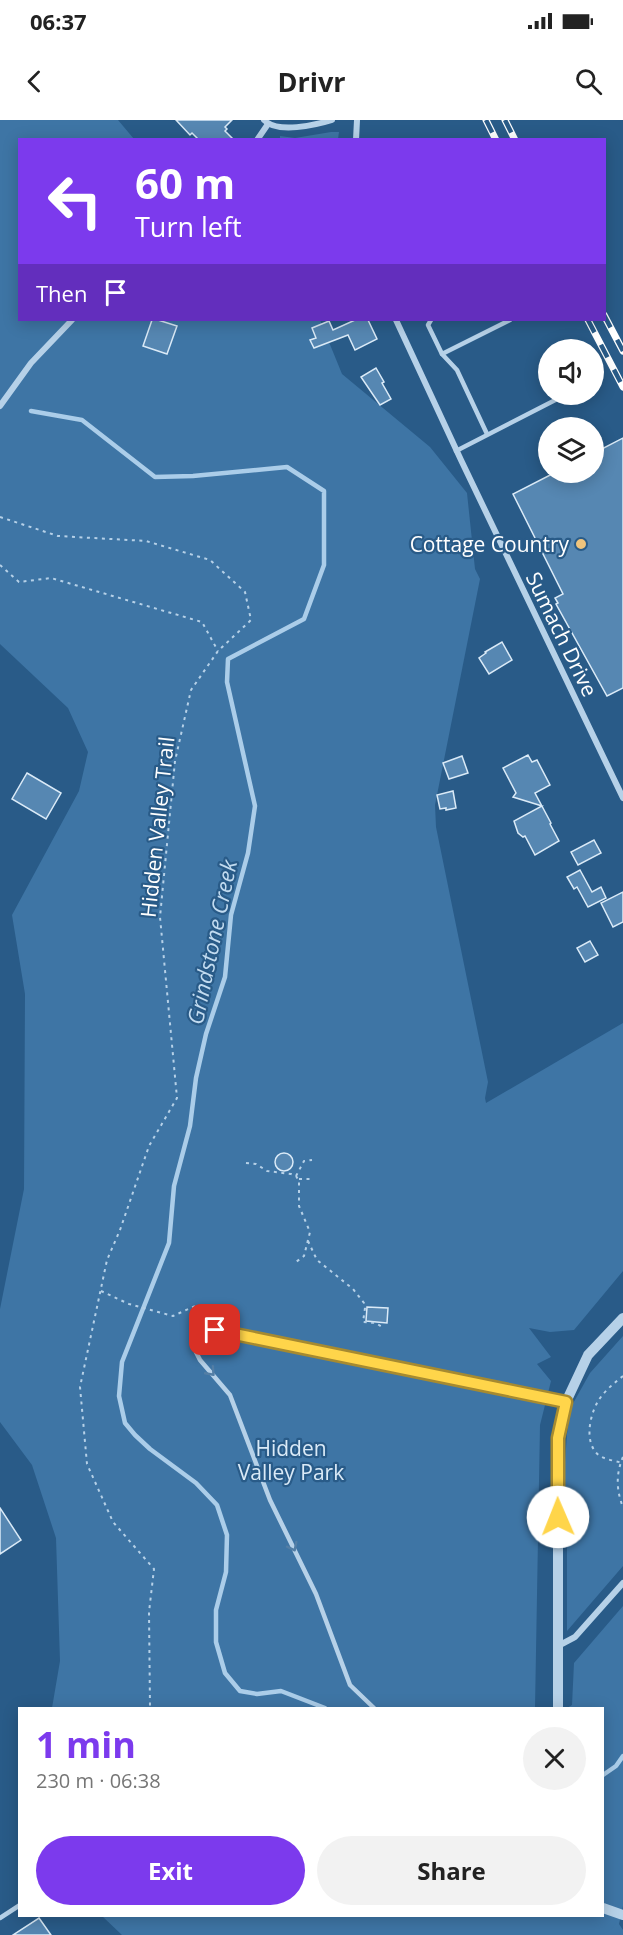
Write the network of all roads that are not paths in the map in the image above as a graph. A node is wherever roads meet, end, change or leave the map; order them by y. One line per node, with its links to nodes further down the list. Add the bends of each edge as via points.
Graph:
1 (332, 120): 3 (street, via 285,127)
2 (357, 120): 5 (street)
3 (266, 122): 4 (street)
4 (259, 138)
5 (356, 138)
6 (71, 321): 12 (street, via 31,363)
7 (396, 321): 14 (street, Sumach Drive)
8 (430, 321): 10 (lane, via 428,325)
9 (508, 321): 10 (lane)
10 (442, 354): 13 (lane, via 458,369)
11 (545, 405): 13 (lane)
12 (0, 406)
13 (487, 434): 14 (lane)
14 (456, 451): 15 (street, Sumach Drive)
15 (623, 798)
16 (623, 1318): 17 (street, via 588,1355)
17 (566, 1402): 19 (street, via 558,1438); 20 (lane, one-way to 20, via 215,1330 206,1331 198,1342 196,1352 200,1360 230,1395 270,1500 316,1594 350,1685)
18 (623, 1583): 19 (street, via 576,1637)
19 (558, 1646): 21 (street)
20 (373, 1707)
21 (558, 1707)
22 (18, 1906): 25 (lane)
23 (604, 1908): 24 (street)
24 (623, 1915)
25 (0, 1918)

